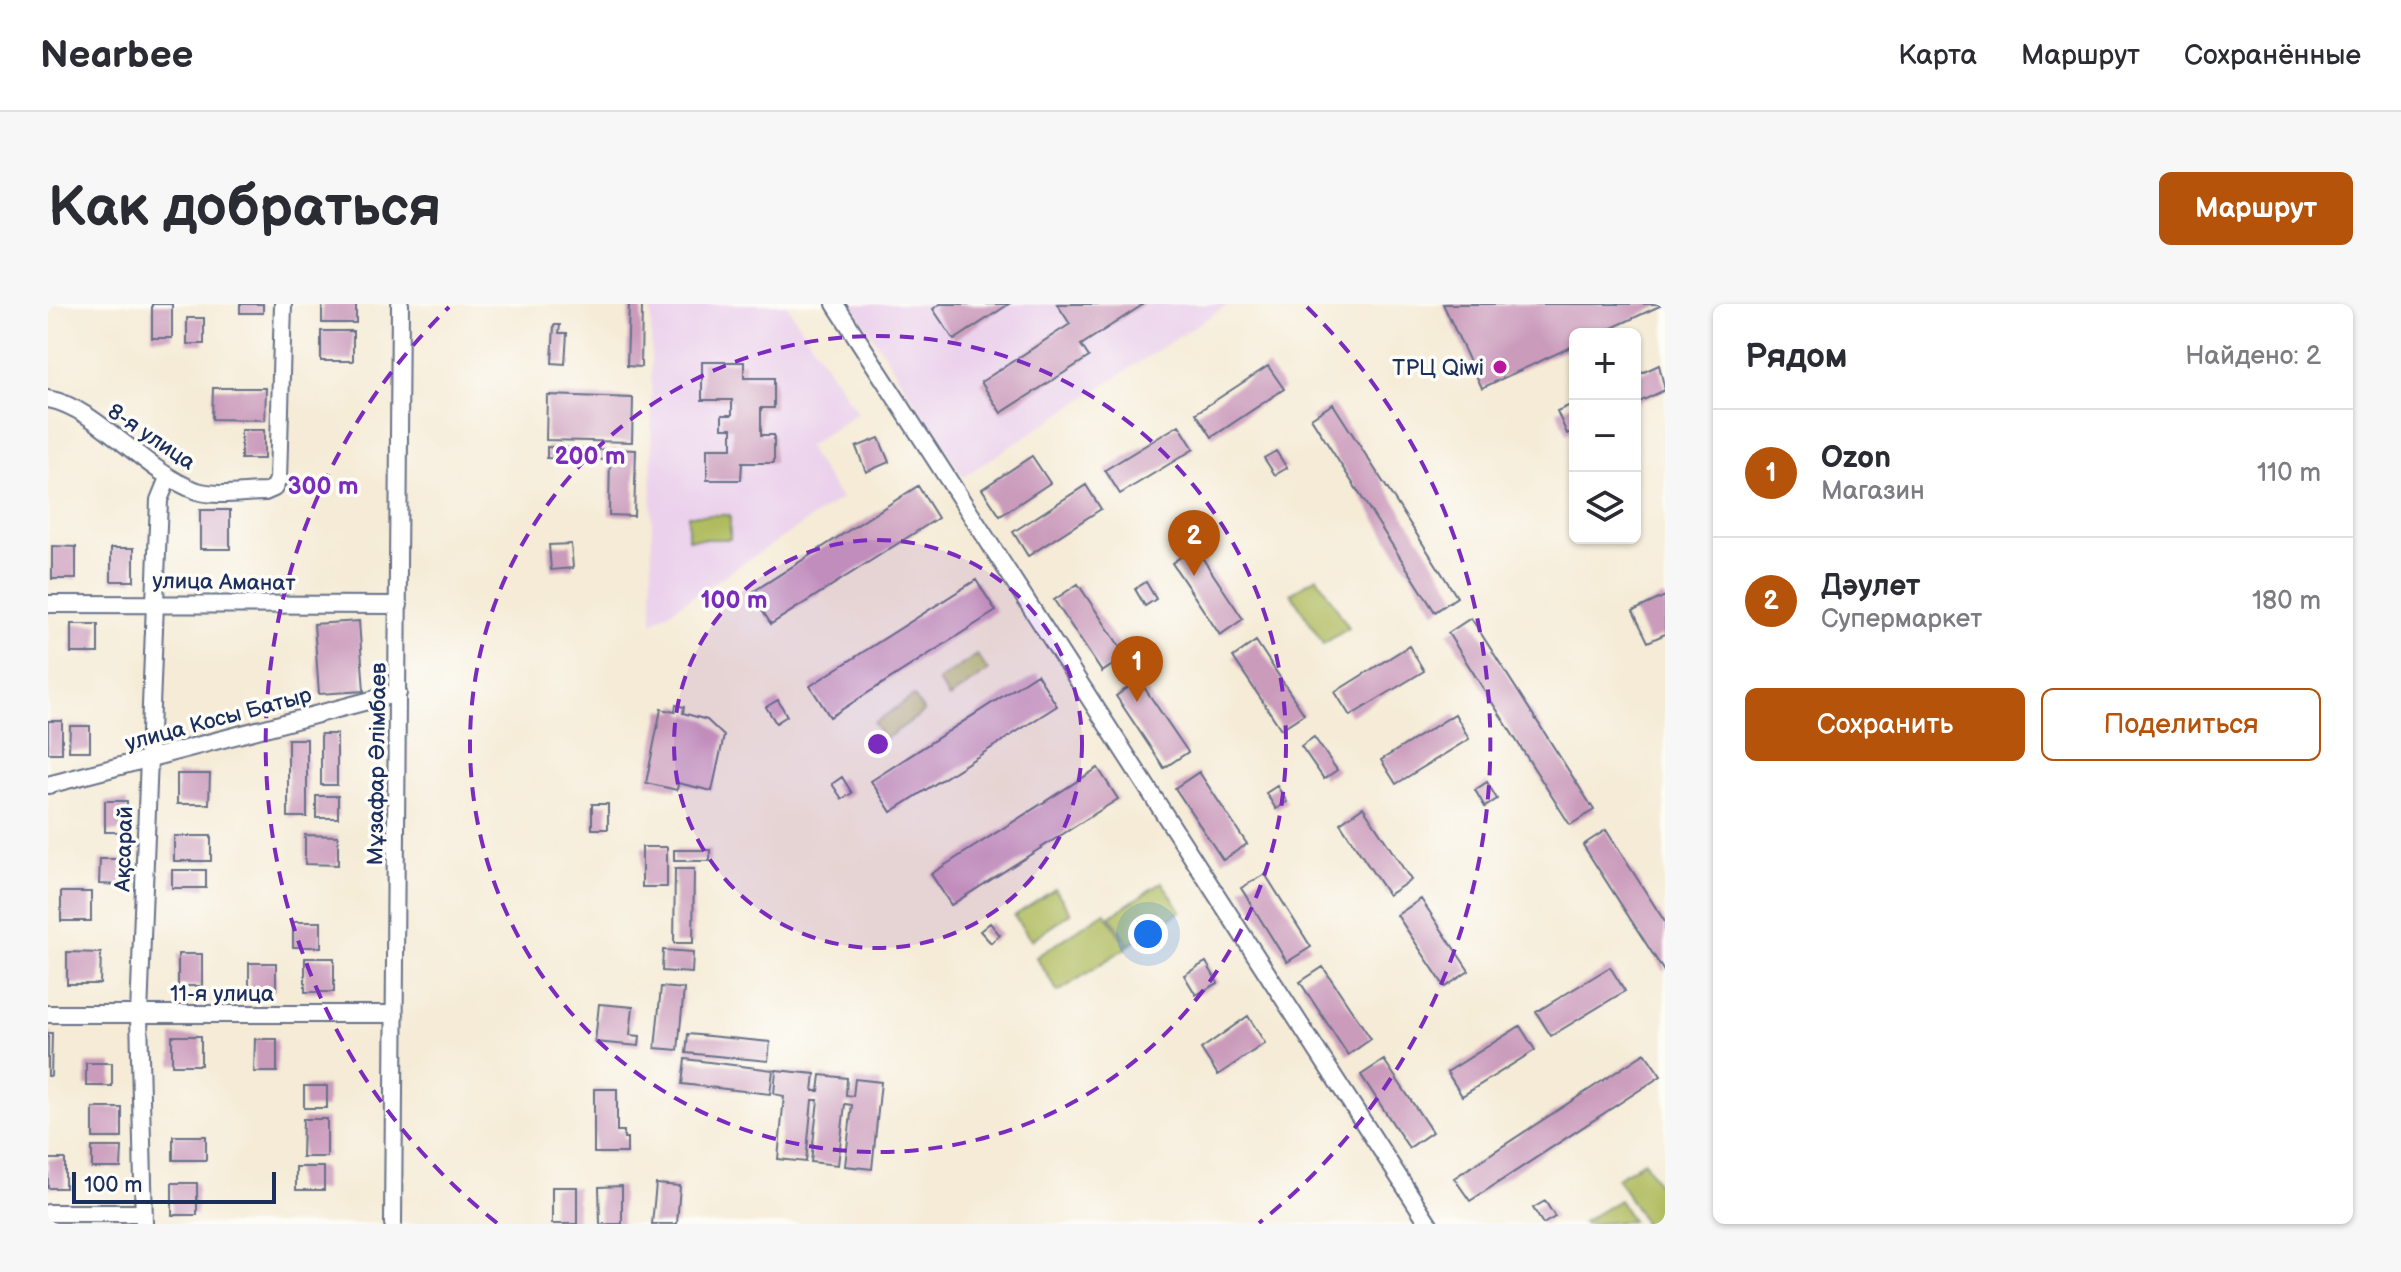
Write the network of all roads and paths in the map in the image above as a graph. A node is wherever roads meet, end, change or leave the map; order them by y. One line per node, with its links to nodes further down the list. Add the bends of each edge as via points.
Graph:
1 (283, 304): 5 (street, 8-я улица, via 274,488 200,492)
2 (400, 304): 8 (street, Мұзафар Әлімбаев)
3 (835, 304): 18 (street)
4 (48, 399): 5 (street, 8-я улица, via 77,410)
5 (168, 478): 6 (street, Ақсарай, via 159,500)
6 (157, 601): 7 (street, улица Аманат); 8 (street, улица Аманат); 10 (street, Ақсарай)
7 (48, 604)
8 (399, 605): 9 (street, Мұзафар Әлімбаев)
9 (398, 693): 10 (street, улица Косы Батыр); 13 (street, Мұзафар Әлімбаев)
10 (149, 759): 11 (street, улица Косы Батыр); 14 (street, Ақсарай)
11 (48, 785)
12 (48, 1014): 14 (street, 11-я улица)
13 (395, 1014): 14 (street, 11-я улица); 17 (street, Мұзафар Әлімбаев)
14 (139, 1015): 16 (street, Ақсарай)
15 (48, 1213): 16 (street)
16 (144, 1219)
17 (393, 1224)
18 (1429, 1224)

